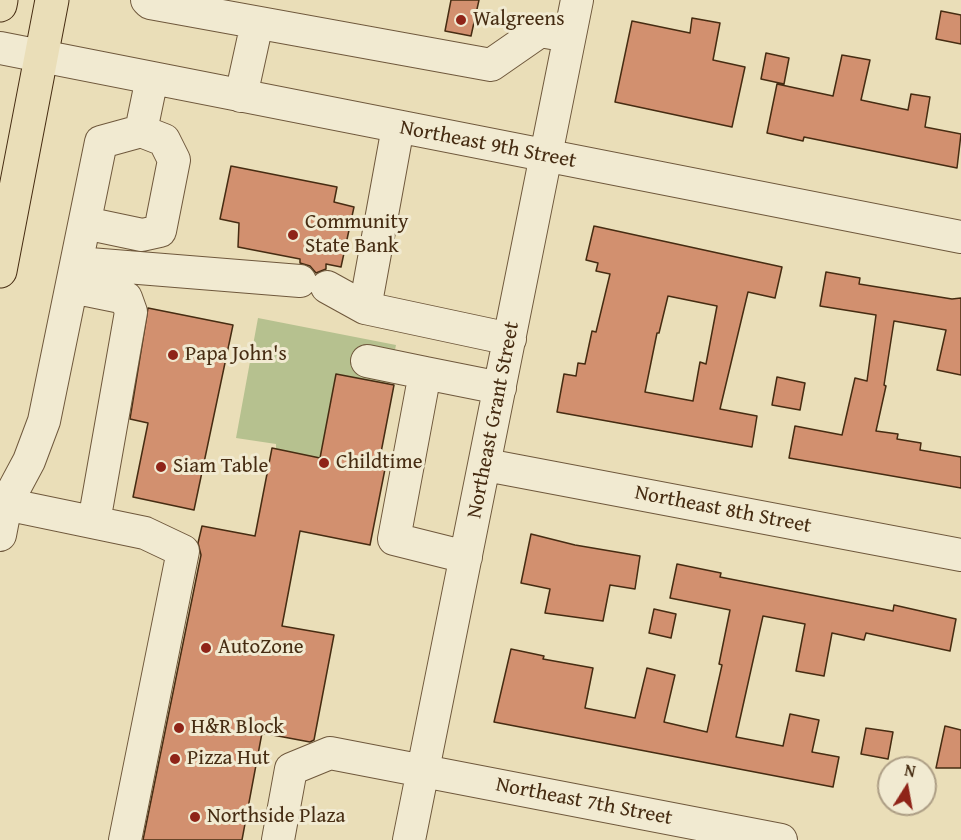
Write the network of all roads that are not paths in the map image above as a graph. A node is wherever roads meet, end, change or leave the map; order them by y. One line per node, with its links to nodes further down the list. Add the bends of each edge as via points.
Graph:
1 (1, 0): 5 (main road)
2 (52, 0): 8 (main road)
3 (147, 0): 6 (street)
4 (577, 0): 7 (street, Northeast Grant Street)
5 (0, 5)
6 (257, 23): 7 (street, via 490,65 540,31); 10 (street)
7 (569, 36): 13 (street, Northeast Grant Street)
8 (19, 52): 9 (street, Northeast 9th Street); 16 (main road)
9 (152, 78): 10 (street, Northeast 9th Street); 12 (street)
10 (241, 96): 11 (street, Northeast 9th Street)
11 (398, 127): 13 (street, Northeast 9th Street); 18 (street)
12 (141, 131): 14 (street, via 101,142); 14 (street, via 164,140 174,160 160,231 142,235)
13 (546, 156): 15 (street, Northeast 9th Street); 19 (street, Northeast Grant Street)
14 (85, 223): 17 (street)
15 (961, 237)
16 (0, 271)
17 (75, 275): 18 (street, via 313,284); 24 (street, via 44,421 29,461); 25 (street, via 126,298 131,312)
18 (365, 308): 19 (street)
19 (510, 339): 22 (street, Northeast Grant Street)
20 (367, 361): 21 (street)
21 (425, 373): 22 (street); 28 (street, via 394,539)
22 (500, 388): 23 (street, Northeast Grant Street)
23 (486, 465): 27 (street, Northeast 8th Street); 28 (street, Northeast Grant Street)
24 (3, 503): 25 (street); 26 (street)
25 (94, 522): 30 (street, via 145,533 183,551)
26 (0, 535)
27 (961, 555)
28 (466, 557): 29 (street, Northeast Grant Street)
29 (422, 770): 31 (street, Northeast 7th Street, via 330,753 291,769); 32 (street, Northeast Grant Street); 33 (street, Northeast 7th Street)
30 (125, 840)
31 (278, 840)
32 (409, 840)
33 (781, 840)

